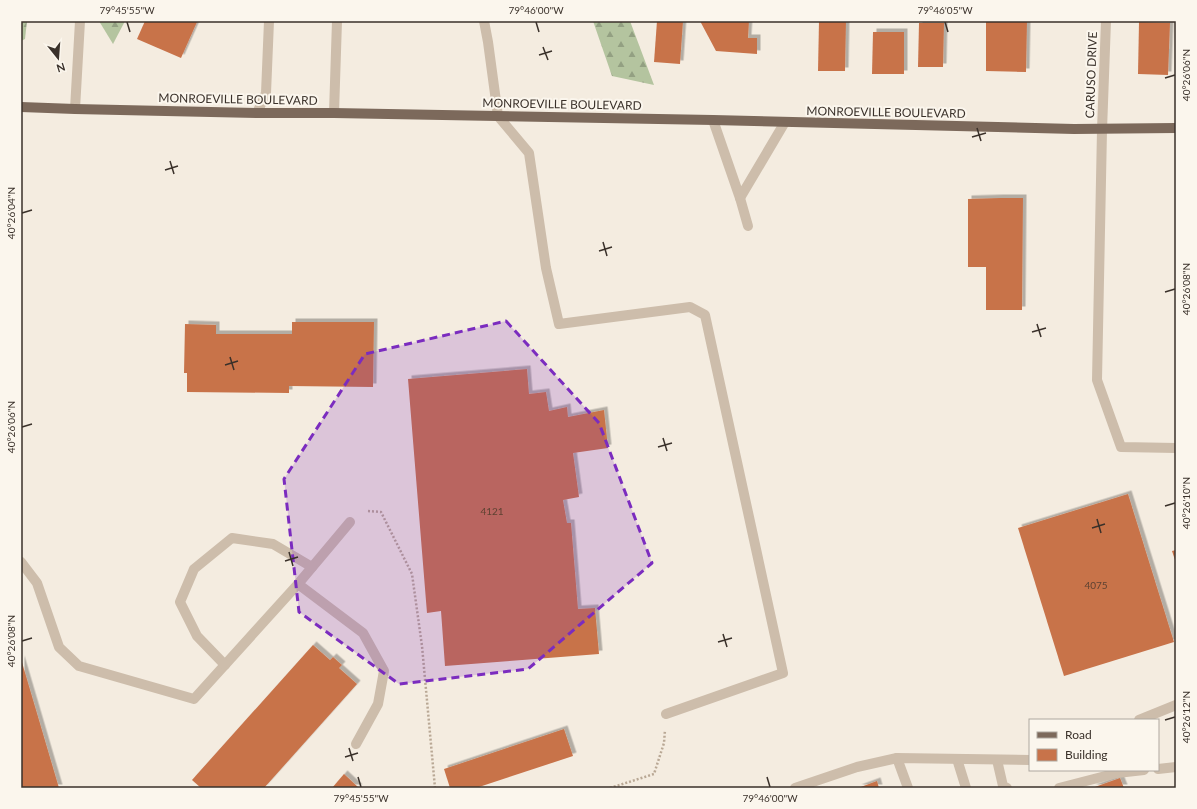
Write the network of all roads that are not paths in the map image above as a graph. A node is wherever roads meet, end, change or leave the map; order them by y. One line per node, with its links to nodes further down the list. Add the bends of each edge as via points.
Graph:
1 (80, 21): 7 (street)
2 (269, 21): 8 (street, via 266,93)
3 (338, 21): 9 (street)
4 (484, 21): 10 (street)
5 (1106, 21): 14 (street, CARUSO DRIVE)
6 (21, 107): 7 (main road, MONROEVILLE BOULEVARD)
7 (75, 109): 8 (main road, MONROEVILLE BOULEVARD)
8 (257, 113): 9 (main road, MONROEVILLE BOULEVARD)
9 (334, 113): 10 (main road, MONROEVILLE BOULEVARD)
10 (498, 116): 11 (main road, MONROEVILLE BOULEVARD); 25 (street, via 529,153 546,268 559,324 690,307 705,315 783,673)
11 (713, 120): 12 (main road, MONROEVILLE BOULEVARD); 16 (street)
12 (785, 122): 14 (main road, MONROEVILLE BOULEVARD); 16 (street)
13 (1176, 128): 14 (main road, MONROEVILLE BOULEVARD)
14 (1102, 130): 15 (main road, MONROEVILLE BOULEVARD); 18 (street, CARUSO DRIVE, via 1097,380 1121,447)
15 (1176, 135)
16 (740, 198): 17 (street)
17 (748, 226)
18 (1176, 448)
19 (350, 522): 21 (street)
20 (21, 562): 23 (street, via 37,583 59,647 80,666 194,699)
21 (312, 567): 22 (street); 23 (street, via 273,544 232,538 194,569 180,602 197,636)
22 (298, 584): 23 (street); 27 (street, via 363,633 384,671 378,704)
23 (225, 665)
24 (1176, 705): 26 (street)
25 (666, 714)
26 (1141, 719)
27 (356, 744)
28 (897, 758): 29 (street); 35 (street, via 857,767); 36 (street)
29 (957, 759): 30 (street); 37 (street)
30 (997, 760): 31 (street); 38 (street, via 1003,786)
31 (1029, 760)
32 (1176, 767): 33 (street)
33 (1159, 769)
34 (1135, 771): 39 (street)
35 (795, 788)
36 (908, 788)
37 (966, 788)
38 (1007, 788)
39 (1059, 788)

